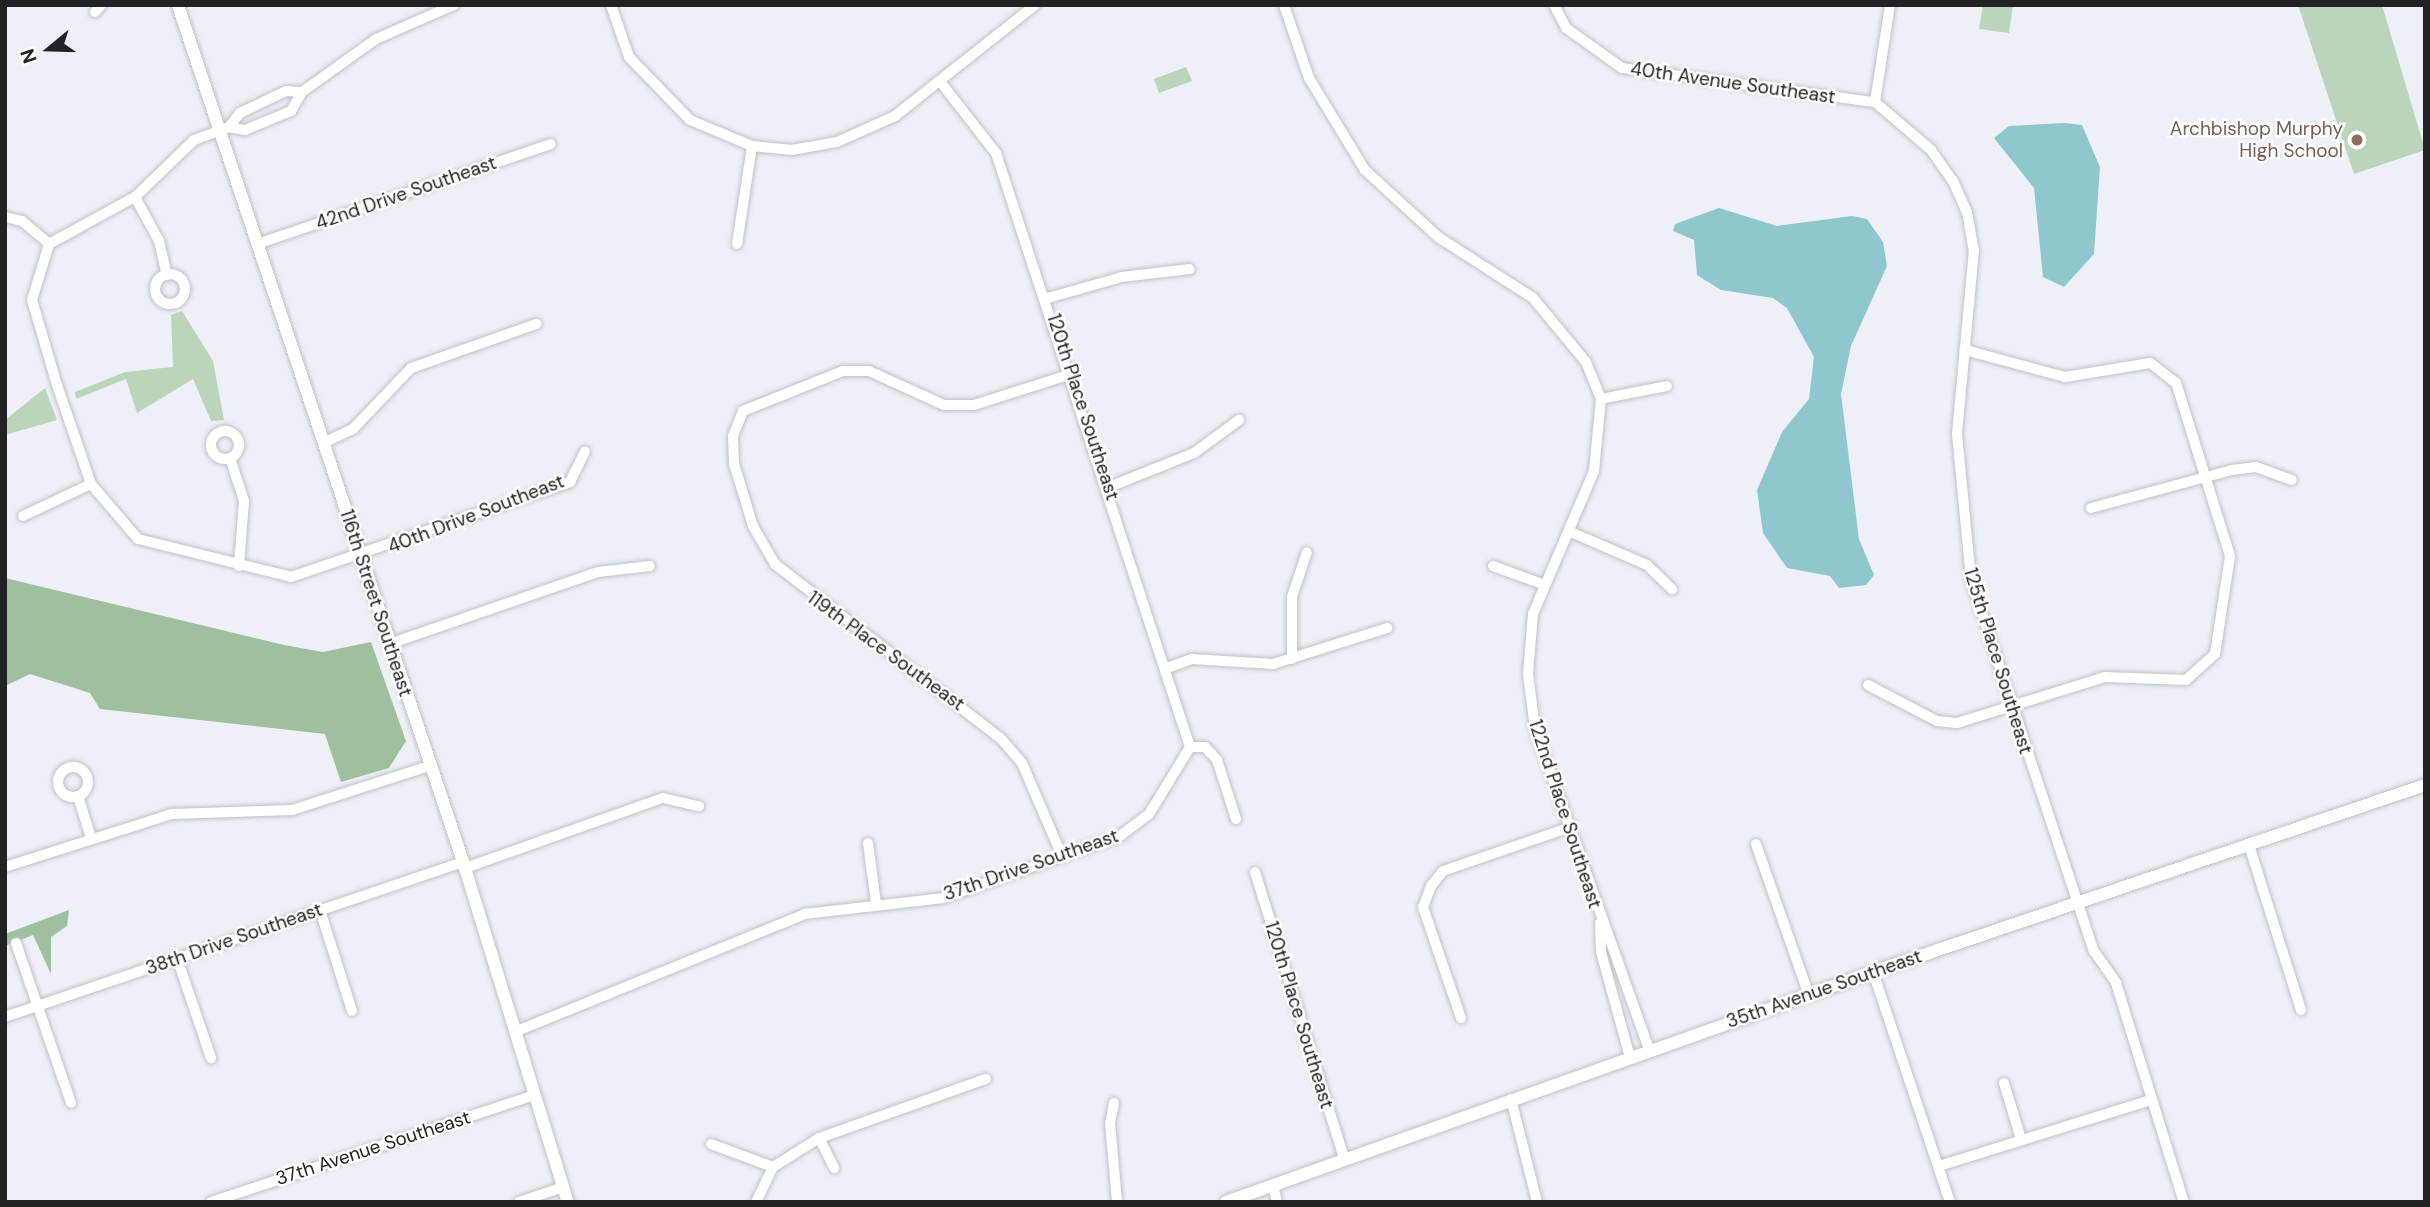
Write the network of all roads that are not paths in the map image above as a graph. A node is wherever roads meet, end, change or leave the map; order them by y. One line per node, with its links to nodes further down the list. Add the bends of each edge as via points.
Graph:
1 (178, 5): 11 (street, 116th Street Southeast)
2 (454, 5): 9 (street, via 376,39)
3 (611, 5): 13 (street, via 629,57 660,95 690,120)
4 (1035, 5): 8 (street)
5 (1284, 5): 26 (street, 122nd Place Southeast, via 1309,78 1365,170 1438,237 1533,298 1586,362)
6 (1555, 5): 10 (street, 40th Avenue Southeast, via 1566,28 1594,53 1651,75)
7 (1890, 5): 10 (street)
8 (942, 84): 13 (street, via 895,117 837,142 792,150); 21 (street, 120th Place Southeast, via 996,153)
9 (302, 92): 11 (street, via 286,91 240,113); 11 (street, via 291,111 246,130)
10 (1875, 102): 23 (street, 125th Place Southeast, via 1931,150 1968,212 1974,250)
11 (225, 128): 14 (street, via 194,140); 16 (street, 116th Street Southeast)
12 (551, 144): 16 (street, 42nd Drive Southeast)
13 (752, 146): 18 (street)
14 (135, 197): 17 (street); 20 (street, via 159,241)
15 (5, 217): 17 (street, via 22,221)
16 (260, 243): 28 (street, 116th Street Southeast)
17 (49, 244): 33 (street, via 32,300)
18 (737, 244)
19 (1190, 269): 21 (street, via 1122,277)
20 (167, 275)
21 (1048, 298): 24 (street, 120th Place Southeast)
22 (536, 324): 28 (street, via 411,368 353,429)
23 (1965, 349): 31 (street, via 2066,377 2150,363 2176,383); 50 (street, 125th Place Southeast, via 1957,433 1962,536)
24 (1071, 374): 34 (street, 120th Place Southeast); 62 (street, 119th Place Southeast, via 974,405 954,405 869,371 843,371 743,411 733,436 734,464 753,526 775,564 1000,738 1022,763)
25 (1667, 386): 26 (street)
26 (1601, 399): 37 (street, 122nd Place Southeast, via 1594,471)
27 (1239, 420): 34 (street, via 1195,453)
28 (325, 443): 39 (street, 116th Street Southeast)
29 (585, 451): 39 (street, 40th Drive Southeast, via 570,482)
30 (230, 458): 40 (street, via 244,501)
31 (2208, 479): 32 (street, via 2256,467); 35 (street); 50 (street, via 2230,556 2215,654 2186,680 2105,677)
32 (2292, 480)
33 (91, 484): 36 (street); 40 (street, 40th Drive Southeast, via 138,539)
34 (1109, 486): 48 (street, 120th Place Southeast)
35 (2091, 508)
36 (23, 516)
37 (1573, 533): 43 (street, 122nd Place Southeast); 44 (street, via 1647,565)
38 (1307, 552): 47 (street, via 1292,597)
39 (360, 558): 40 (street, 40th Drive Southeast, via 291,577); 46 (street, 116th Street Southeast)
40 (239, 566)
41 (650, 566): 46 (street, via 598,572)
42 (1493, 566): 43 (street)
43 (1545, 585): 57 (street, 122nd Place Southeast, via 1534,614 1528,674 1535,729)
44 (1672, 590)
45 (1387, 628): 47 (street)
46 (389, 645): 52 (street, 116th Street Southeast)
47 (1292, 659): 48 (street, via 1251,665 1192,659)
48 (1167, 667): 51 (street, 120th Place Southeast)
49 (1868, 685): 50 (street, via 1937,721 1957,723)
50 (2010, 705): 67 (street, 125th Place Southeast)
51 (1189, 747): 56 (street, via 1205,747 1217,760); 62 (street, 37th Drive Southeast, via 1149,814 1120,836)
52 (429, 766): 58 (street, via 292,810 172,814); 63 (street, 116th Street Southeast)
53 (2425, 785): 61 (street, 35th Avenue Southeast)
54 (78, 796): 58 (street)
55 (699, 806): 63 (street, 38th Drive Southeast, via 663,798)
56 (1236, 819)
57 (1567, 828): 69 (street, 122nd Place Southeast); 78 (street, via 1443,871 1423,907)
58 (91, 838): 64 (street)
59 (868, 843): 66 (street)
60 (1756, 844): 73 (street)
61 (2249, 845): 67 (street, 35th Avenue Southeast); 76 (street)
62 (1062, 856): 66 (street, 37th Drive Southeast, via 943,898)
63 (464, 865): 68 (street, 38th Drive Southeast); 79 (street, 116th Street Southeast)
64 (5, 867)
65 (1255, 872): 93 (street, 120th Place Southeast)
66 (876, 903): 79 (street, 37th Drive Southeast, via 832,906 751,933 636,988)
67 (2078, 903): 72 (street, 35th Avenue Southeast); 87 (street, 125th Place Southeast, via 2094,950 2116,984 2148,1079)
68 (320, 909): 71 (street, 38th Drive Southeast); 75 (street)
69 (1600, 923): 80 (street, 122nd Place Southeast, via 1614,943); 81 (street, 122nd Place Southeast, via 1601,952)
70 (16, 943): 74 (street)
71 (177, 958): 74 (street, 38th Drive Southeast); 82 (street)
72 (1873, 972): 73 (street, 35th Avenue Southeast); 94 (street)
73 (1809, 995): 80 (street, 35th Avenue Southeast)
74 (37, 1005): 77 (street, 38th Drive Southeast); 88 (street)
75 (352, 1010)
76 (2301, 1010)
77 (5, 1017)
78 (1461, 1018)
79 (517, 1031): 85 (street, 116th Street Southeast)
80 (1649, 1050): 81 (street, 35th Avenue Southeast)
81 (1630, 1056): 86 (street, 35th Avenue Southeast)
82 (211, 1058)
83 (986, 1079): 90 (street)
84 (2004, 1083): 91 (street)
85 (534, 1095): 98 (street, 116th Street Southeast); 99 (street, 37th Avenue Southeast)
86 (1511, 1099): 93 (street, 35th Avenue Southeast); 106 (street)
87 (2148, 1101): 91 (street); 108 (street, 125th Place Southeast)
88 (71, 1103)
89 (1114, 1104): 103 (street, via 1110,1123)
90 (819, 1138): 95 (street); 96 (street)
91 (2021, 1139): 94 (street)
92 (711, 1144): 95 (street)
93 (1343, 1158): 97 (street, 35th Avenue Southeast)
94 (1939, 1166): 107 (street)
95 (773, 1167): 102 (street)
96 (834, 1168)
97 (1273, 1185): 104 (street, 35th Avenue Southeast); 105 (street)
98 (563, 1187): 100 (street); 101 (street, 116th Street Southeast)
99 (211, 1202)
100 (519, 1202)
101 (568, 1202)
102 (757, 1202)
103 (1117, 1202)
104 (1226, 1202)
105 (1277, 1202)
106 (1537, 1202)
107 (1950, 1202)
108 (2184, 1202)

